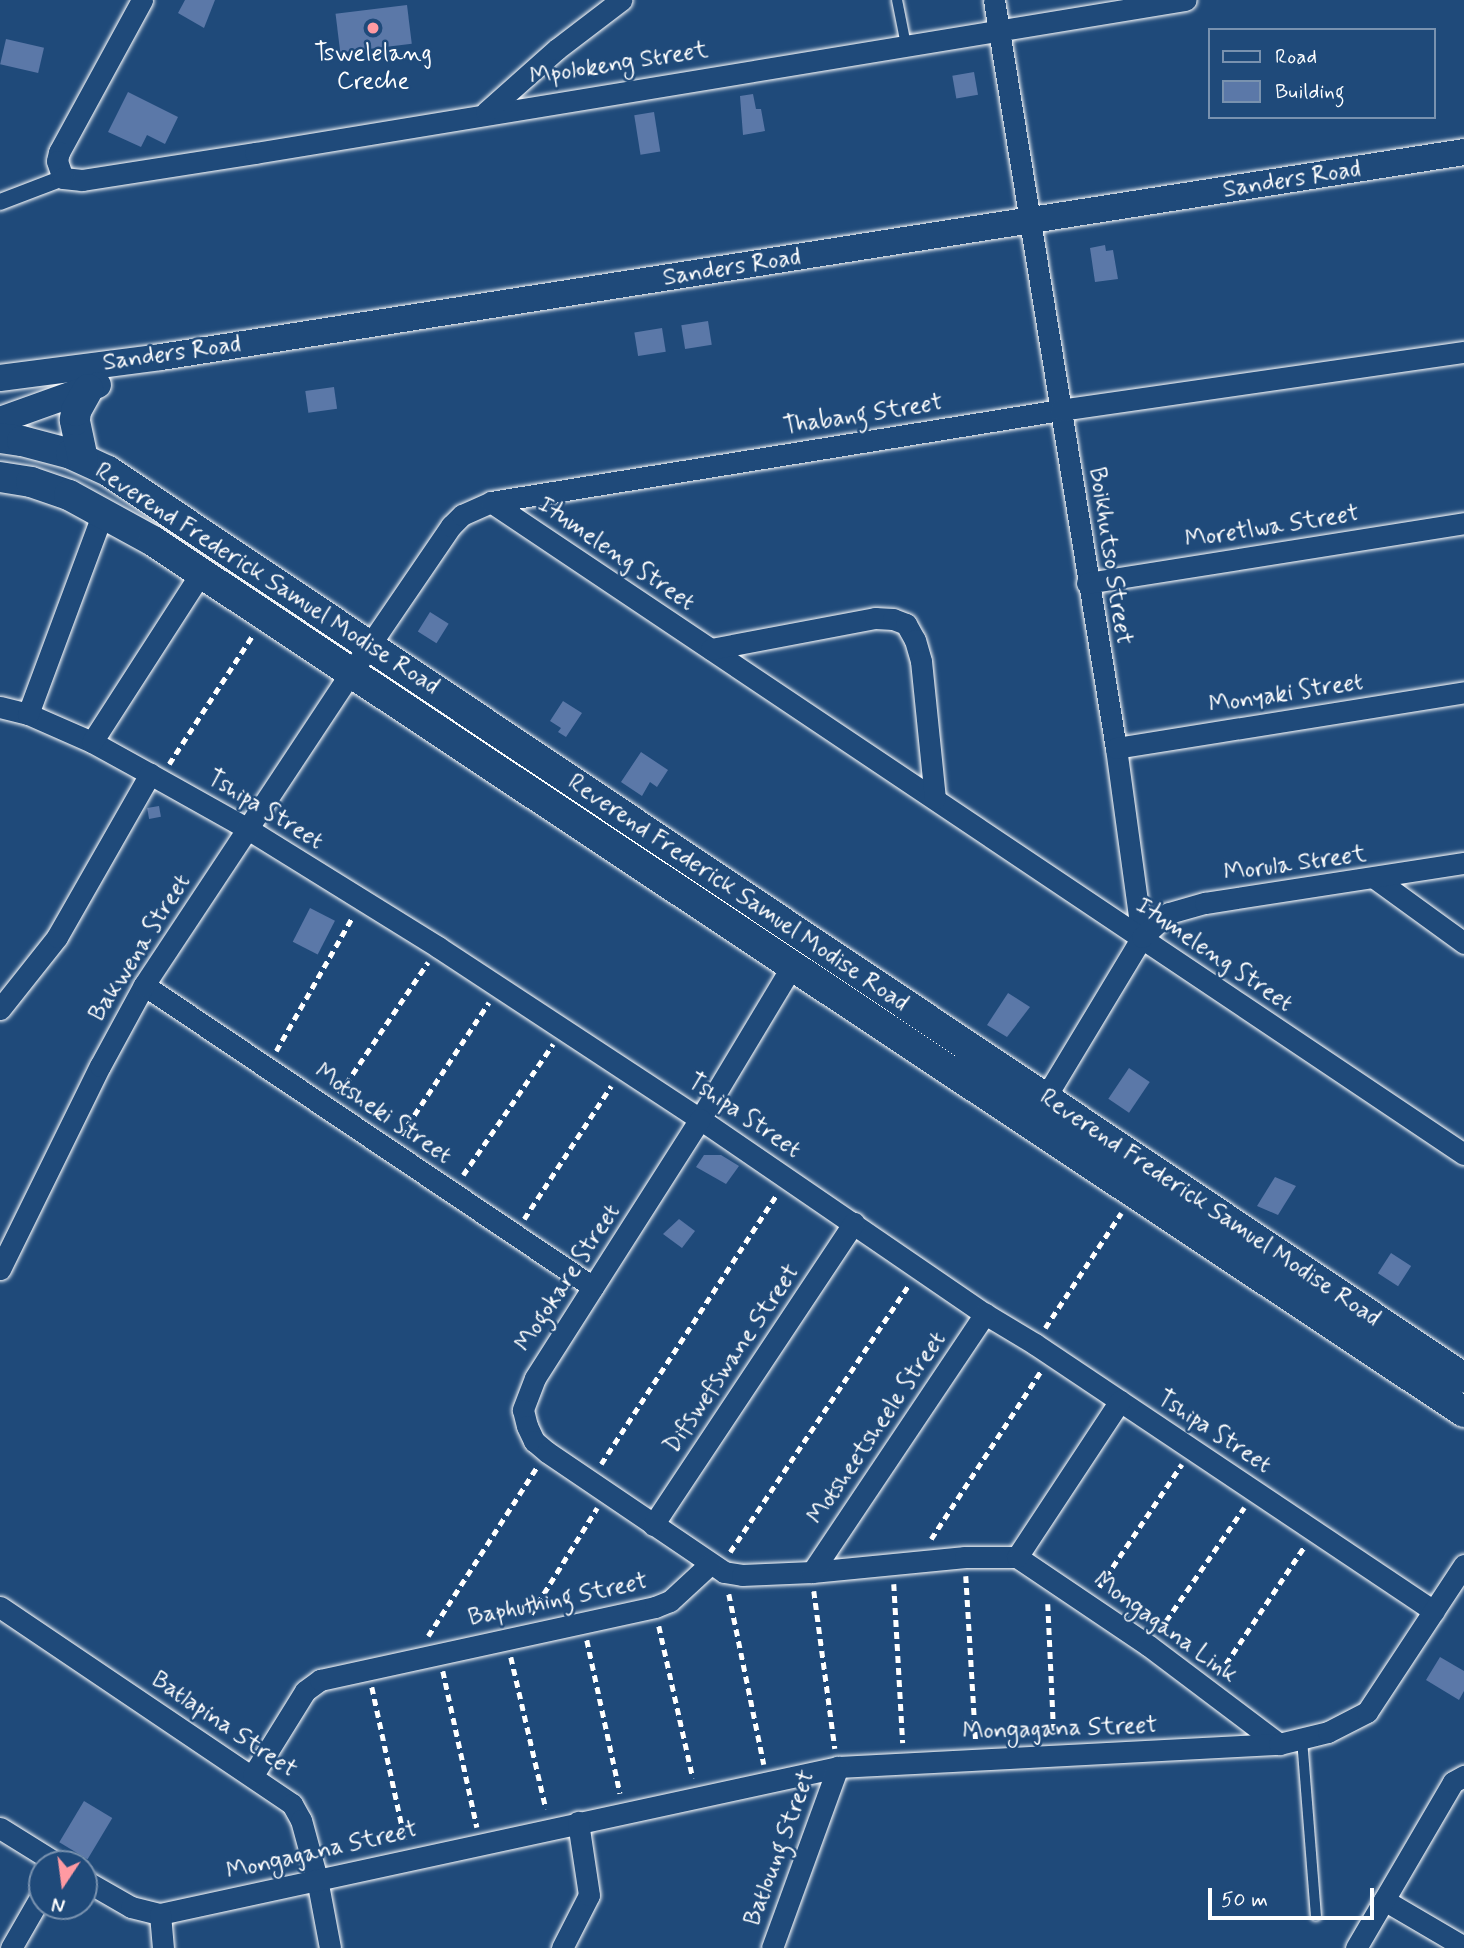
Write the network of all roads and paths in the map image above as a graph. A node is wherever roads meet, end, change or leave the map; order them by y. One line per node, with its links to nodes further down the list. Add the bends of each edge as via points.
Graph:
1 (142, 0): 10 (street, via 59,152)
2 (621, 0): 8 (street, via 557,49)
3 (897, 0): 7 (lane)
4 (994, 0): 6 (street, Boikhutso Street)
5 (1185, 0): 6 (street, Mpolokeng Street)
6 (999, 30): 7 (street, Mpolokeng Street); 12 (street, Boikhutso Street)
7 (906, 45): 8 (street, Mpolokeng Street)
8 (486, 113): 10 (street, Mpolokeng Street, via 82,180)
9 (1464, 152): 12 (street, Sanders Road)
10 (63, 178): 11 (street)
11 (0, 202)
12 (1031, 221): 14 (street, Sanders Road); 17 (street, Boikhutso Street)
13 (1464, 352): 17 (street, Thabang Street)
14 (161, 357): 15 (street, Sanders Road); 16 (street)
15 (0, 378)
16 (88, 389): 18 (street); 20 (main road, via 75,420)
17 (1060, 410): 22 (street, Thabang Street); 26 (street, Boikhutso Street)
18 (0, 420)
19 (0, 438): 20 (main road, Reverend Frederick Samuel Modise Road)
20 (83, 459): 28 (main road, Reverend Frederick Samuel Modise Road, via 161,505)
21 (0, 477): 23 (main road, Reverend Frederick Samuel Modise Road, via 69,495)
22 (491, 502): 28 (street, Thabang Street, via 462,515 451,526); 29 (street, Itumeleng Street)
23 (103, 512): 25 (main road, Reverend Frederick Samuel Modise Road); 33 (street)
24 (1464, 523): 26 (street, Moretlwa Street)
25 (201, 573): 27 (main road, Reverend Frederick Samuel Modise Road); 34 (street)
26 (1087, 583): 35 (street, Boikhutso Street)
27 (266, 614): 30 (main road, Reverend Frederick Samuel Modise Road); 36 (path)
28 (370, 645): 30 (street, Thabang Street); 52 (main road, Reverend Frederick Samuel Modise Road)
29 (711, 649): 37 (street, Itumeleng Street); 37 (street, via 875,618 906,624 921,662)
30 (352, 671): 38 (street, Bakwena Street); 45 (main road, Reverend Frederick Samuel Modise Road)
31 (1464, 692): 35 (street, Monyaki Street)
32 (0, 707): 33 (street, Tshipa Street)
33 (28, 715): 34 (street, Tshipa Street)
34 (92, 742): 36 (street, Tshipa Street)
35 (1116, 748): 42 (street, Boikhutso Street)
36 (155, 777): 38 (street, Tshipa Street); 48 (street, via 57,937)
37 (935, 797): 42 (street, Itumeleng Street)
38 (248, 829): 41 (street, Tshipa Street); 46 (street, Bakwena Street)
39 (1464, 863): 40 (street, Morula Street)
40 (1376, 879): 42 (street, Morula Street, via 1179,909); 43 (street)
41 (362, 900): 44 (street, Tshipa Street); 50 (path)
42 (1142, 937): 52 (street); 56 (street, Itumeleng Street)
43 (1464, 943)
44 (438, 947): 47 (street, Tshipa Street); 53 (path)
45 (792, 966): 54 (street, Mogokare Street); 59 (main road, Reverend Frederick Samuel Modise Road)
46 (144, 985): 50 (street, Motsheki Street); 63 (street, Bakwena Street)
47 (499, 987): 49 (street, Tshipa Street); 55 (path)
48 (0, 1009)
49 (564, 1029): 51 (street, Tshipa Street); 58 (path)
50 (267, 1067): 53 (street, Motsheki Street)
51 (624, 1068): 54 (street, Tshipa Street); 61 (path)
52 (1045, 1098): 67 (main road, Reverend Frederick Samuel Modise Road)
53 (329, 1110): 55 (street, Motsheki Street)
54 (700, 1119): 57 (street, Tshipa Street); 64 (street, Mogokare Street)
55 (390, 1151): 58 (street, Motsheki Street)
56 (1464, 1154)
57 (788, 1178): 60 (street, Tshipa Street); 72 (path)
58 (452, 1191): 61 (street, Motsheki Street)
59 (1134, 1194): 66 (path); 69 (main road, Reverend Frederick Samuel Modise Road)
60 (855, 1223): 62 (street, Tshipa Street); 74 (street, Difswefswane Street)
61 (514, 1234): 64 (street, Motsheki Street)
62 (920, 1267): 65 (street, Tshipa Street); 81 (path)
63 (0, 1269)
64 (593, 1287): 71 (street, Mogokare Street, via 535,1378 523,1410 534,1441)
65 (985, 1314): 66 (street, Tshipa Street); 82 (street, Motsheetsheele Street)
66 (1043, 1350): 68 (street, Tshipa Street); 78 (path)
67 (1464, 1378)
68 (1120, 1401): 70 (street, Tshipa Street); 77 (street)
69 (1464, 1412)
70 (1192, 1449): 73 (street, Tshipa Street); 84 (path)
71 (547, 1452): 72 (street, Mogokare Street); 92 (path)
72 (598, 1486): 74 (street, Mogokare Street); 89 (path)
73 (1256, 1490): 75 (street, Tshipa Street); 90 (path)
74 (653, 1525): 81 (street, Mogokare Street)
75 (1314, 1532): 87 (street, Tshipa Street); 94 (path)
76 (965, 1557): 77 (street); 78 (street); 98 (path)
77 (1017, 1557): 83 (street, Mongagana Link)
78 (916, 1561): 79 (street)
79 (893, 1563): 82 (street); 99 (path)
80 (1464, 1565): 87 (street, Mongagana Street)
81 (717, 1569): 82 (street, via 742,1575); 86 (street, Baphuthing Street); 103 (path)
82 (812, 1572): 100 (path)
83 (1046, 1575): 84 (street, Mongagana Link); 97 (path)
84 (1088, 1603): 90 (street, Mongagana Link)
85 (0, 1606): 101 (street, Batlapina Street)
86 (655, 1607): 88 (street, Baphuthing Street); 104 (path)
87 (1434, 1611): 95 (street, Mongagana Street, via 1367,1712 1338,1728)
88 (584, 1624): 89 (street, Baphuthing Street); 105 (path)
89 (512, 1639): 91 (street, Baphuthing Street); 108 (path)
90 (1149, 1646): 94 (street, Mongagana Link)
91 (439, 1653): 92 (street, Baphuthing Street); 109 (path)
92 (414, 1658): 93 (street, Baphuthing Street)
93 (369, 1669): 101 (street, Baphuthing Street, via 320,1680 305,1691); 111 (path)
94 (1208, 1691): 96 (street, Mongagana Link)
95 (1302, 1739): 96 (street, Mongagana Street); 116 (lane)
96 (1279, 1744): 97 (street, Mongagana Street)
97 (1055, 1756): 98 (street, Mongagana Street)
98 (977, 1760): 99 (street, Mongagana Street)
99 (904, 1761): 100 (street, Mongagana Street)
100 (838, 1767): 103 (street, Mongagana Street); 123 (street, Batloung Street)
101 (253, 1775): 112 (street, Batlapina Street, via 296,1808)
102 (1459, 1779): 114 (street)
103 (768, 1782): 104 (street, Mongagana Street)
104 (697, 1796): 105 (street, Mongagana Street)
105 (624, 1811): 106 (street, Mongagana Street)
106 (578, 1822): 108 (street, Mongagana Street); 122 (street, via 589,1895)
107 (0, 1828): 110 (street)
108 (550, 1828): 109 (street, Mongagana Street)
109 (480, 1843): 111 (street, Mongagana Street)
110 (35, 1850)
111 (409, 1859): 112 (street, Mongagana Street)
112 (317, 1879): 115 (street, Mongagana Street); 121 (street, Batlapina Street)
113 (98, 1888): 115 (street, Mongagana Street, via 131,1906)
114 (1384, 1900): 118 (street); 124 (street)
115 (160, 1914): 120 (street)
116 (1316, 1915)
117 (28, 1918): 119 (street)
118 (1464, 1947)
119 (11, 1948)
120 (163, 1948)
121 (330, 1948)
122 (562, 1948)
123 (772, 1948)
124 (1356, 1948)

